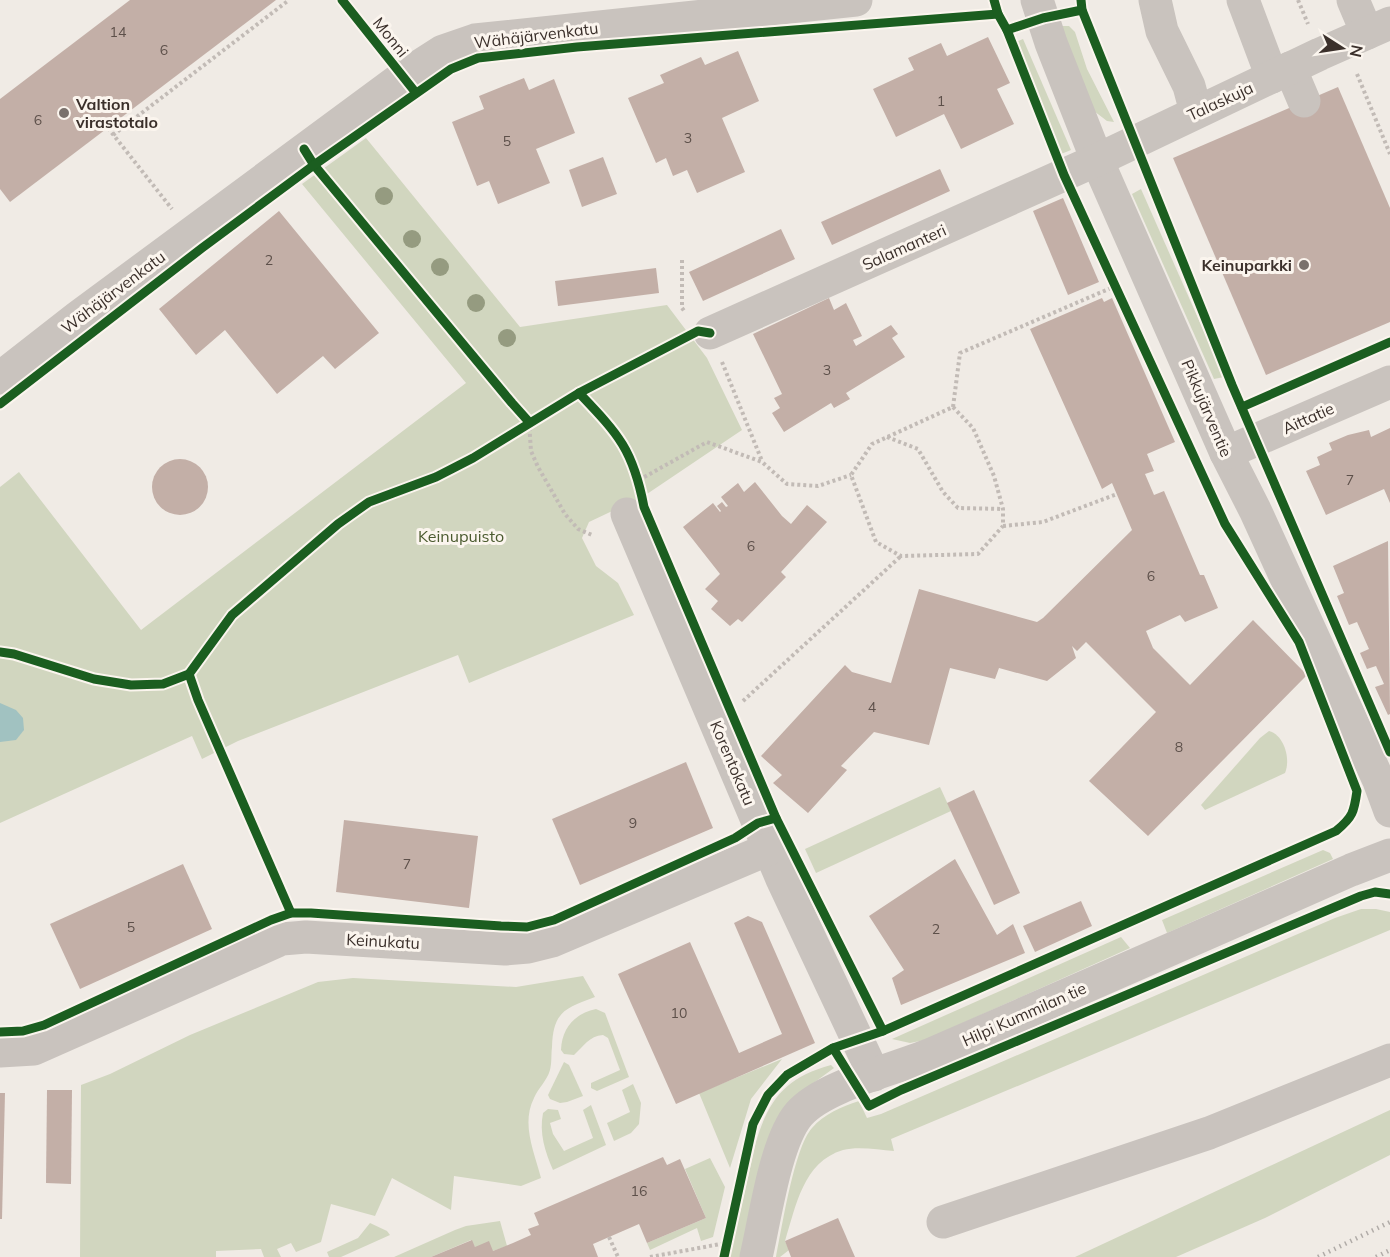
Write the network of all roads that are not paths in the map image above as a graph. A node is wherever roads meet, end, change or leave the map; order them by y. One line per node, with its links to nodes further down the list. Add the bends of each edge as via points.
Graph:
1 (856, 0): 12 (street, Wähäjärvenkatu, via 475,40 443,51 347,117)
2 (1037, 0): 10 (street, Pikkujärventie)
3 (1155, 0): 9 (street, via 1162,31 1189,86)
4 (1243, 0): 7 (street)
5 (1353, 0): 6 (street)
6 (1367, 33): 7 (street, Talaskuja)
7 (1281, 73): 8 (street); 9 (street, Talaskuja)
8 (1304, 101)
9 (1196, 112): 10 (street, Talaskuja)
10 (1097, 160): 11 (street, Salamanteri); 14 (street, Pikkujärventie)
11 (704, 332)
12 (0, 378)
13 (1390, 382): 14 (street, Aittatie)
14 (1226, 453): 16 (street, Pikkujärventie)
15 (636, 488): 17 (street, Korentokatu, via 717,727)
16 (1390, 811)
17 (769, 849): 19 (street, Keinukatu, via 552,941 528,947 282,939 34,1049); 21 (street, Korentokatu)
18 (1390, 855): 21 (street, Hilpi Kummilan tie, via 931,1055)
19 (0, 1051)
20 (1390, 1060): 22 (street, via 1209,1133)
21 (874, 1075): 23 (street, Hilpi Kummilan tie, via 821,1096 797,1116 780,1153)
22 (943, 1222)
23 (756, 1257)

